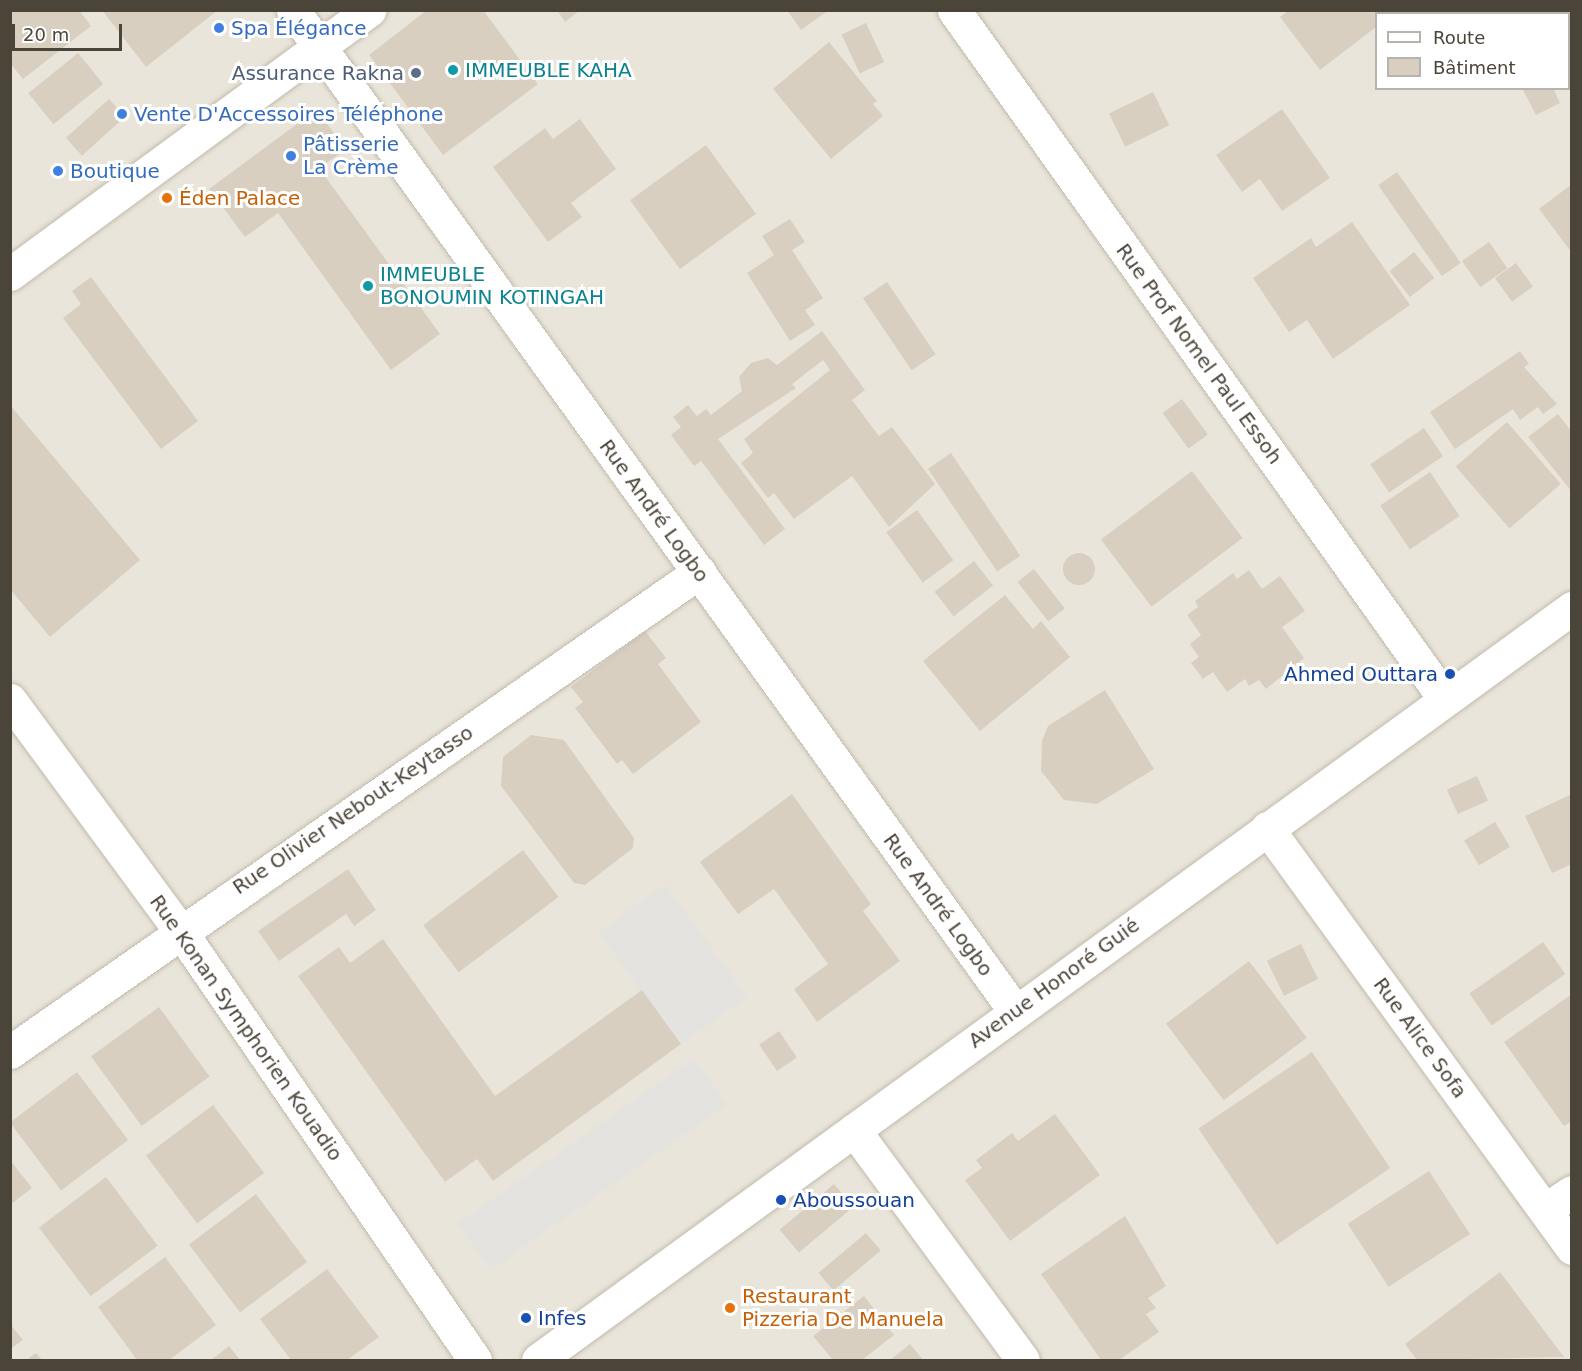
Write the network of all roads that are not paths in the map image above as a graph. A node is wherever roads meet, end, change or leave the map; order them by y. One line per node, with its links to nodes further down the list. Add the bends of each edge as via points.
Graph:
1 (293, 10): 4 (street, Rue André Logbo)
2 (369, 10): 4 (street)
3 (954, 10): 8 (street, Rue Prof Nomel Paul Essoh)
4 (319, 47): 5 (street); 6 (street, Rue André Logbo)
5 (10, 274)
6 (699, 572): 11 (street, Rue Olivier Nebout-Keytasso); 12 (street, Rue André Logbo)
7 (1572, 608): 8 (street, Avenue Honoré Guié)
8 (1444, 698): 10 (street, Avenue Honoré Guié)
9 (10, 700): 11 (street, Rue Konan Symphorien Kouadio)
10 (1267, 828): 12 (street, Avenue Honoré Guié); 16 (street, Rue Alice Sofa)
11 (179, 929): 13 (street, Rue Olivier Nebout-Keytasso); 18 (street, Rue Konan Symphorien Kouadio)
12 (1015, 1011): 14 (street, Avenue Honoré Guié)
13 (10, 1052)
14 (854, 1130): 19 (street, Avenue Honoré Guié); 20 (street)
15 (1572, 1191): 16 (street)
16 (1545, 1210): 17 (street, Rue Alice Sofa)
17 (1572, 1248)
18 (475, 1360)
19 (538, 1360)
20 (1023, 1360)

